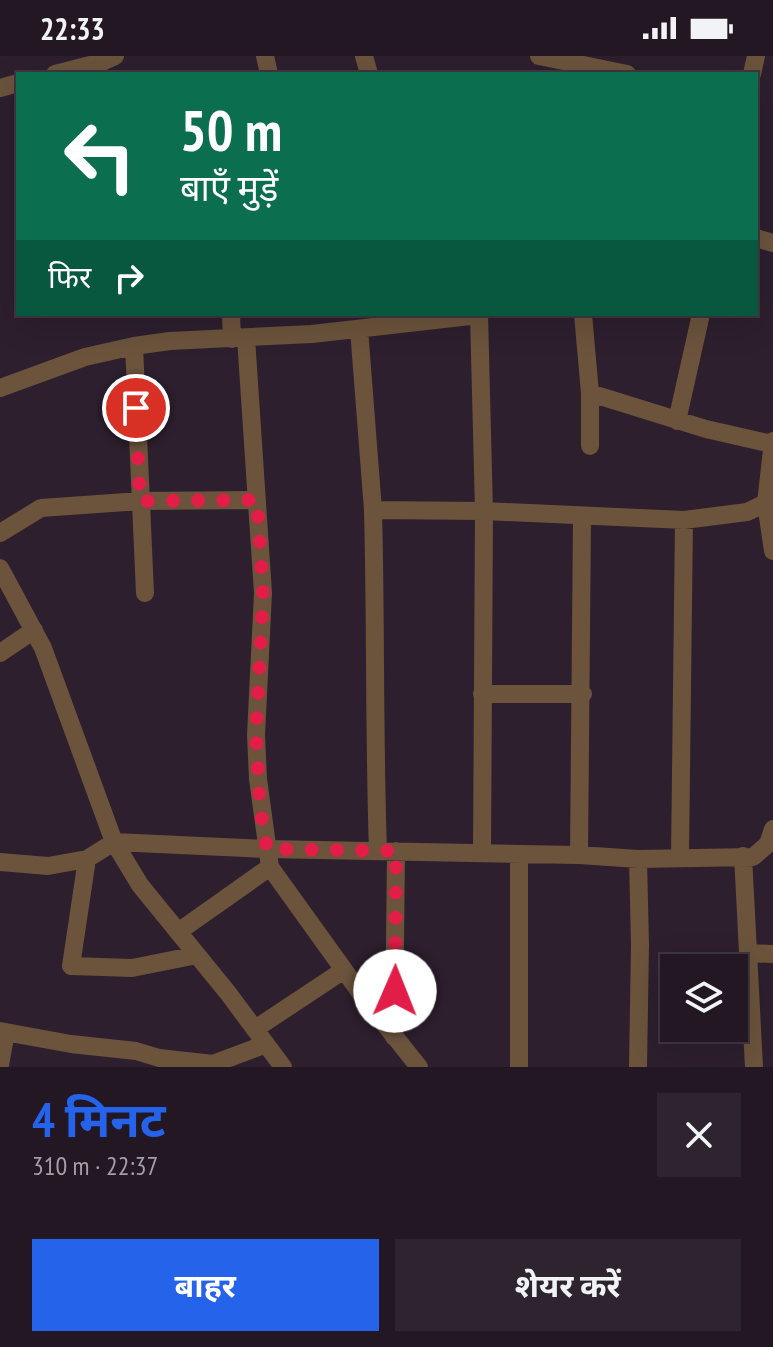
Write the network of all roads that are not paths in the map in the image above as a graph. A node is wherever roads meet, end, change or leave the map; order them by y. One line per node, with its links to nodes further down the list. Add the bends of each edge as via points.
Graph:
1 (539, 56): 4 (street)
2 (109, 64): 3 (street)
3 (66, 72)
4 (617, 72)
5 (232, 316): 11 (street)
6 (470, 316): 10 (street)
7 (479, 316): 22 (street)
8 (583, 316): 14 (street)
9 (701, 316): 15 (street)
10 (359, 329): 11 (street); 21 (street)
11 (239, 338): 12 (street); 18 (street)
12 (134, 346): 13 (street, via 85,357); 19 (street)
13 (0, 388)
14 (590, 393): 15 (street); 17 (street)
15 (677, 421): 16 (street)
16 (773, 443): 20 (street)
17 (590, 446)
18 (257, 500): 19 (street); 41 (street, via 263,593 256,735)
19 (140, 501): 25 (street, via 41,508); 28 (street)
20 (766, 503): 24 (street, via 747,512); 26 (street)
21 (373, 510): 22 (street); 35 (street, via 375,758)
22 (484, 511): 23 (street); 31 (street)
23 (582, 518): 24 (street); 32 (street)
24 (684, 520): 39 (street)
25 (0, 533)
26 (773, 551)
27 (0, 568): 29 (street)
28 (145, 593)
29 (34, 630): 30 (street); 34 (street)
30 (0, 653)
31 (482, 694): 32 (street); 36 (street)
32 (583, 694): 38 (street)
33 (773, 829): 40 (street, via 768,844 753,857)
34 (114, 842): 41 (street); 42 (street); 45 (street)
35 (387, 851): 36 (street); 41 (street); 52 (street)
36 (482, 853): 37 (street)
37 (519, 854): 38 (street); 56 (street)
38 (579, 855): 43 (street)
39 (680, 856): 40 (street); 43 (street)
40 (743, 856): 46 (street)
41 (269, 858): 45 (street); 49 (street)
42 (87, 859): 44 (street, via 48,866); 48 (street, via 71,966 132,968)
43 (638, 859): 57 (street)
44 (0, 862)
45 (178, 932): 48 (street)
46 (748, 953): 47 (street); 58 (street)
47 (773, 954)
48 (197, 955): 51 (street)
49 (344, 970): 51 (street); 52 (street)
50 (3, 1031): 51 (street, via 213,1064); 53 (street)
51 (261, 1036): 54 (street)
52 (394, 1037): 55 (street)
53 (0, 1065)
54 (283, 1067)
55 (419, 1067)
56 (519, 1067)
57 (638, 1067)
58 (754, 1067)

